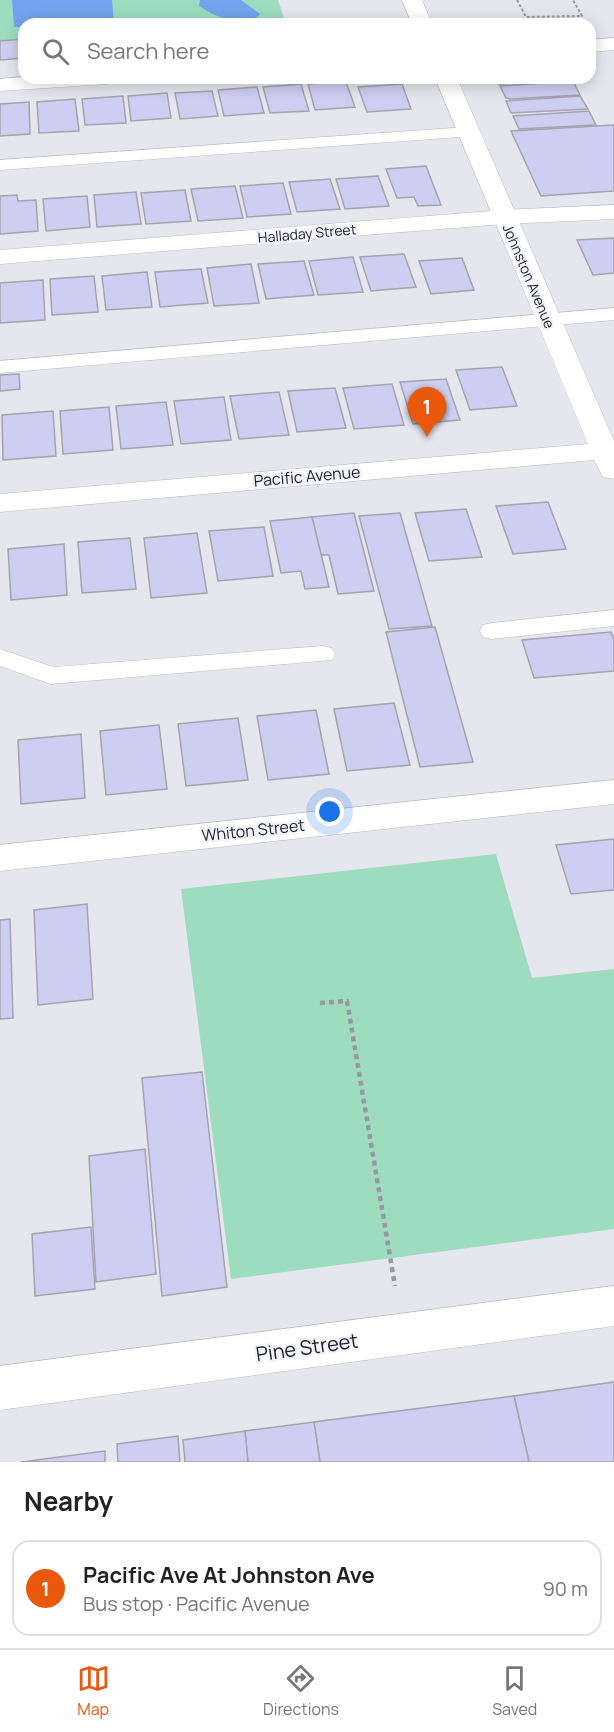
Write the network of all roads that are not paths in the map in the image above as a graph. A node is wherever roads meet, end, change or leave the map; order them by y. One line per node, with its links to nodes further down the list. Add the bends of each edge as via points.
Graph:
1 (412, 0): 2 (street)
2 (420, 18)
3 (614, 44): 4 (street)
4 (596, 46)
5 (18, 84): 7 (street)
6 (448, 84): 8 (street, Johnston Avenue)
7 (0, 85)
8 (468, 132): 9 (lane); 11 (street, Johnston Avenue)
9 (0, 165)
10 (614, 212): 11 (street, Halladay Street)
11 (504, 217): 12 (street, Halladay Street); 14 (street, Johnston Avenue)
12 (0, 257)
13 (614, 314): 14 (lane)
14 (548, 320): 15 (lane); 16 (street, Johnston Avenue)
15 (0, 366)
16 (611, 458): 17 (street, Pacific Avenue)
17 (0, 503)
18 (614, 618): 19 (lane)
19 (492, 631)
20 (322, 654): 21 (lane, via 51,676)
21 (0, 657)
22 (614, 792): 23 (street, Whiton Street)
23 (0, 858)
24 (614, 1306): 25 (street, Pine Street)
25 (0, 1388)

